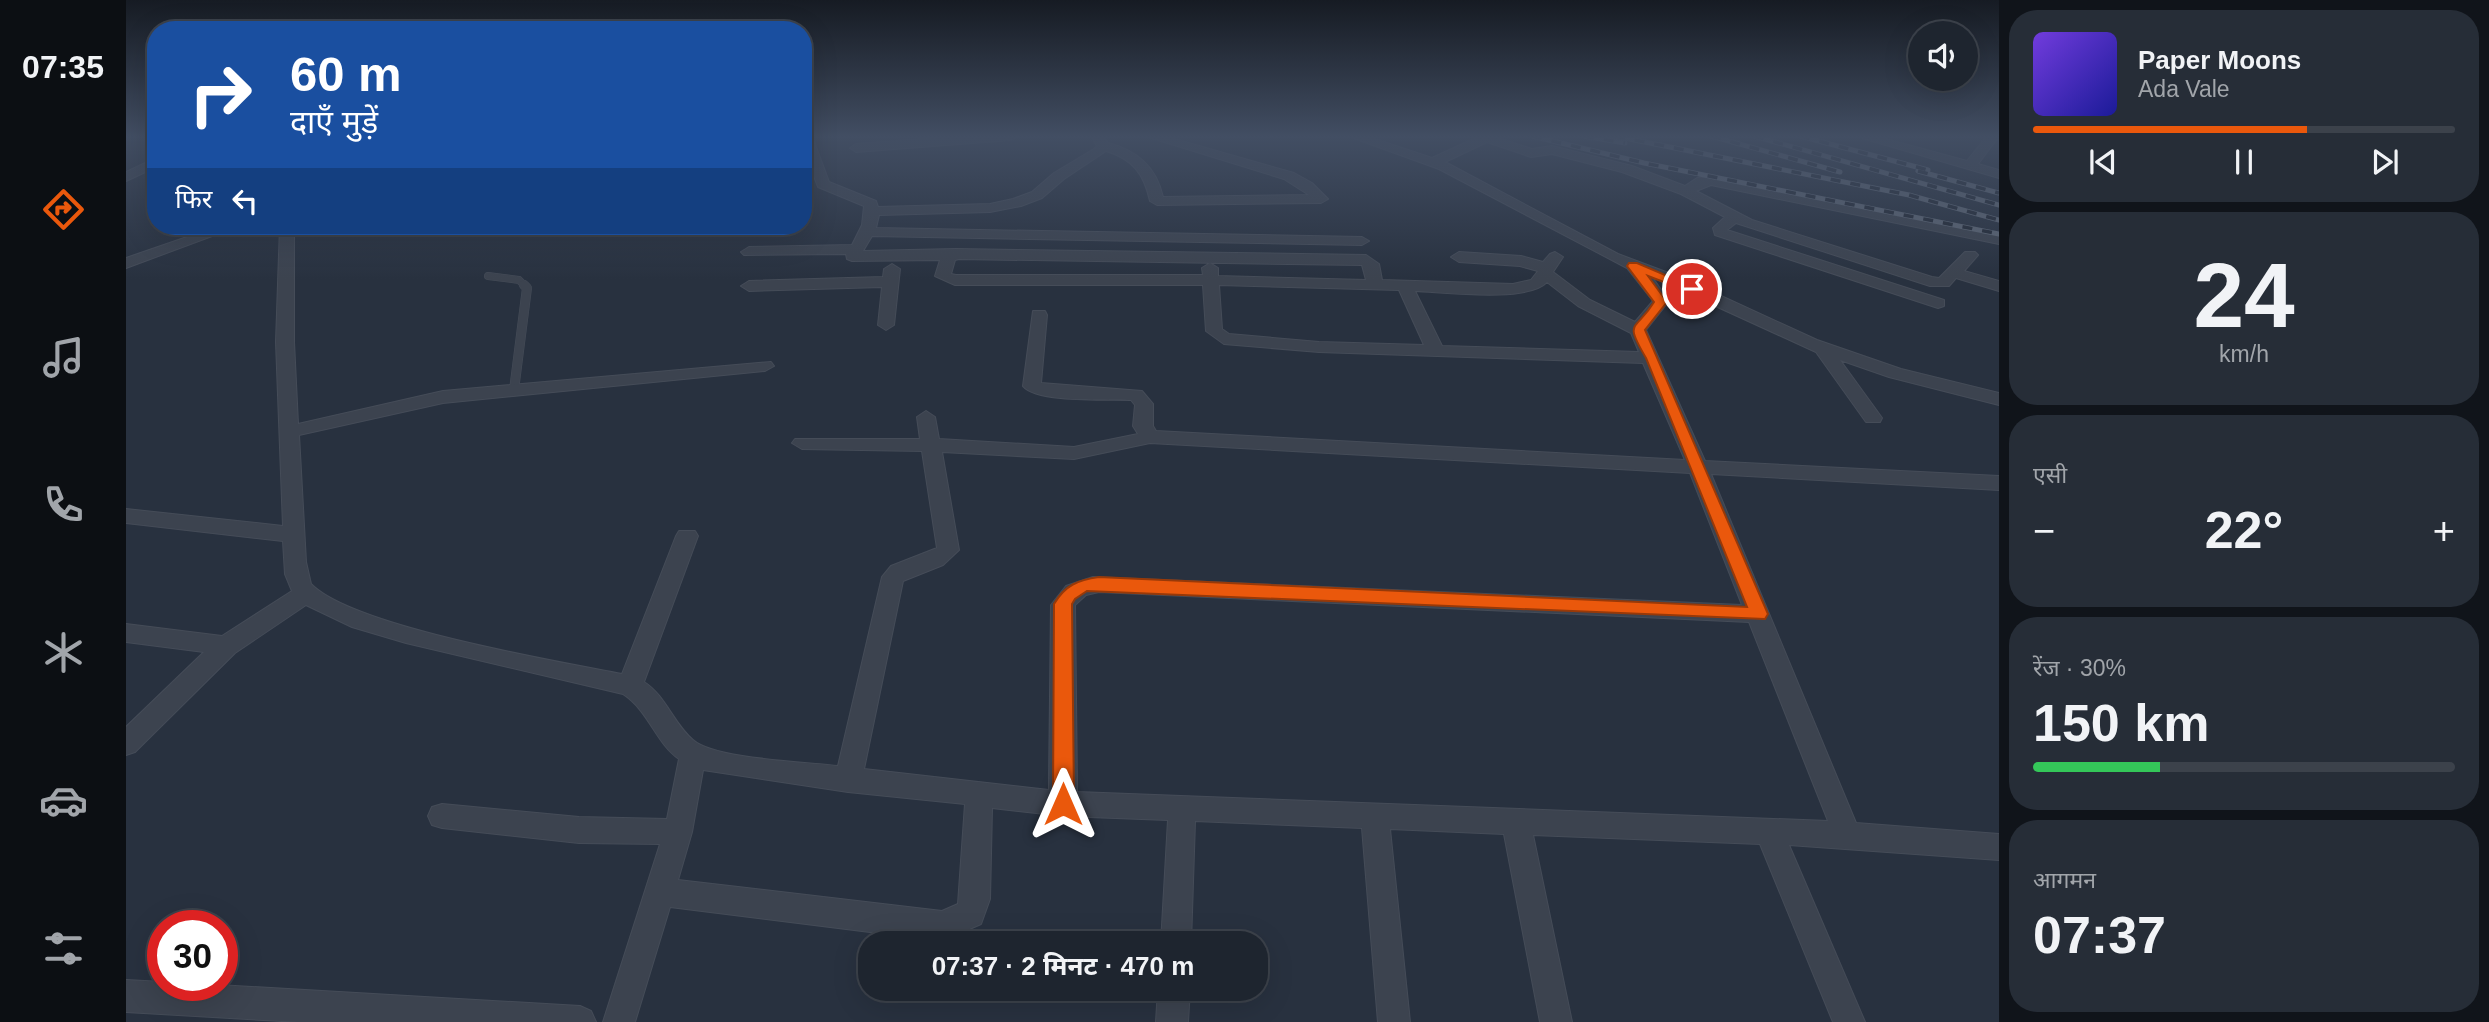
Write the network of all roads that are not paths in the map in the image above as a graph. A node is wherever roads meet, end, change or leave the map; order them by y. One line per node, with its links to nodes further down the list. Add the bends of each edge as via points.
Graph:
1 (823, 184): 10 (street, via 867,200)
2 (1051, 184): 10 (street, via 1016,203 990,208)
3 (1154, 184): 11 (street)
4 (1303, 184): 11 (street, via 1321,199)
5 (1474, 184): 26 (street)
6 (1666, 184): 9 (street)
7 (1698, 184): 9 (street)
8 (1724, 184): 16 (street)
9 (1686, 191): 12 (street)
10 (872, 211): 13 (street)
11 (1160, 218): 13 (street); 17 (street)
12 (1734, 218): 28 (street, via 1930,281 1943,283); 37 (street, via 1718,230)
13 (867, 232): 19 (street)
14 (206, 235): 25 (street)
15 (287, 235): 49 (street)
16 (1999, 240)
17 (1362, 241)
18 (749, 252): 19 (street)
19 (854, 253): 22 (street); 32 (street)
20 (1970, 254): 28 (street)
21 (951, 255): 22 (street); 23 (street); 30 (street, via 943,276 947,280)
22 (894, 256): 31 (street)
23 (1210, 257): 30 (street); 33 (street, via 1366,260)
24 (1459, 257): 27 (street)
25 (126, 263)
26 (1633, 266): 40 (street, via 1661,302); 41 (street)
27 (1549, 267): 34 (street, via 1532,288); 40 (street, via 1584,303)
28 (1955, 273): 36 (street)
29 (488, 276): 45 (lane, via 519,280 527,288)
30 (1210, 280): 33 (street); 42 (street, via 1214,331 1224,339)
31 (891, 282): 32 (street); 39 (street)
32 (842, 284): 35 (street)
33 (1375, 284): 34 (street)
34 (1404, 284): 42 (street)
35 (748, 286)
36 (1999, 286)
37 (1938, 303)
38 (1039, 315): 50 (street, via 1032,386 1044,391 1136,395 1144,404 1143,426)
39 (886, 324)
40 (1639, 330): 43 (street)
41 (1823, 349): 46 (street); 48 (street)
42 (1435, 351): 43 (street)
43 (1652, 358): 53 (street)
44 (765, 366): 45 (street)
45 (514, 390): 49 (street, via 412,401)
46 (1999, 399)
47 (926, 417): 52 (street)
48 (1873, 418)
49 (288, 432): 56 (street)
50 (1150, 437): 52 (street, via 1074,453); 53 (street)
51 (802, 443): 52 (street)
52 (932, 445): 65 (street, via 947,550 930,563 909,566 893,577)
53 (1697, 464): 54 (street); 59 (street)
54 (1999, 483)
55 (126, 516): 56 (street)
56 (295, 535): 58 (street, via 297,580)
57 (687, 536): 62 (street)
58 (305, 594): 61 (street); 62 (street, via 352,619)
59 (1759, 614): 67 (street, via 1084,586 1068,594 1063,604); 74 (street)
60 (126, 633): 61 (street)
61 (226, 646): 63 (street)
62 (630, 686): 64 (street, via 646,694)
63 (127, 743)
64 (693, 755): 65 (street, via 726,764); 72 (street)
65 (848, 780): 66 (street)
66 (979, 794): 67 (street); 76 (street, via 975,899 970,914 957,922 942,926)
67 (1063, 804): 68 (street)
68 (1182, 810): 70 (street); 77 (street)
69 (442, 816): 72 (street, via 579,830)
70 (1376, 817): 71 (street); 83 (street)
71 (1517, 823): 73 (street); 84 (street)
72 (678, 832): 76 (street)
73 (1769, 832): 74 (street); 85 (street)
74 (1847, 835): 75 (street)
75 (1999, 847)
76 (660, 892): 81 (street)
77 (1177, 931)
78 (126, 996): 80 (street)
79 (1173, 1001): 82 (street)
80 (580, 1022)
81 (619, 1022)
82 (1172, 1022)
83 (1394, 1022)
84 (1556, 1022)
85 (1849, 1022)

